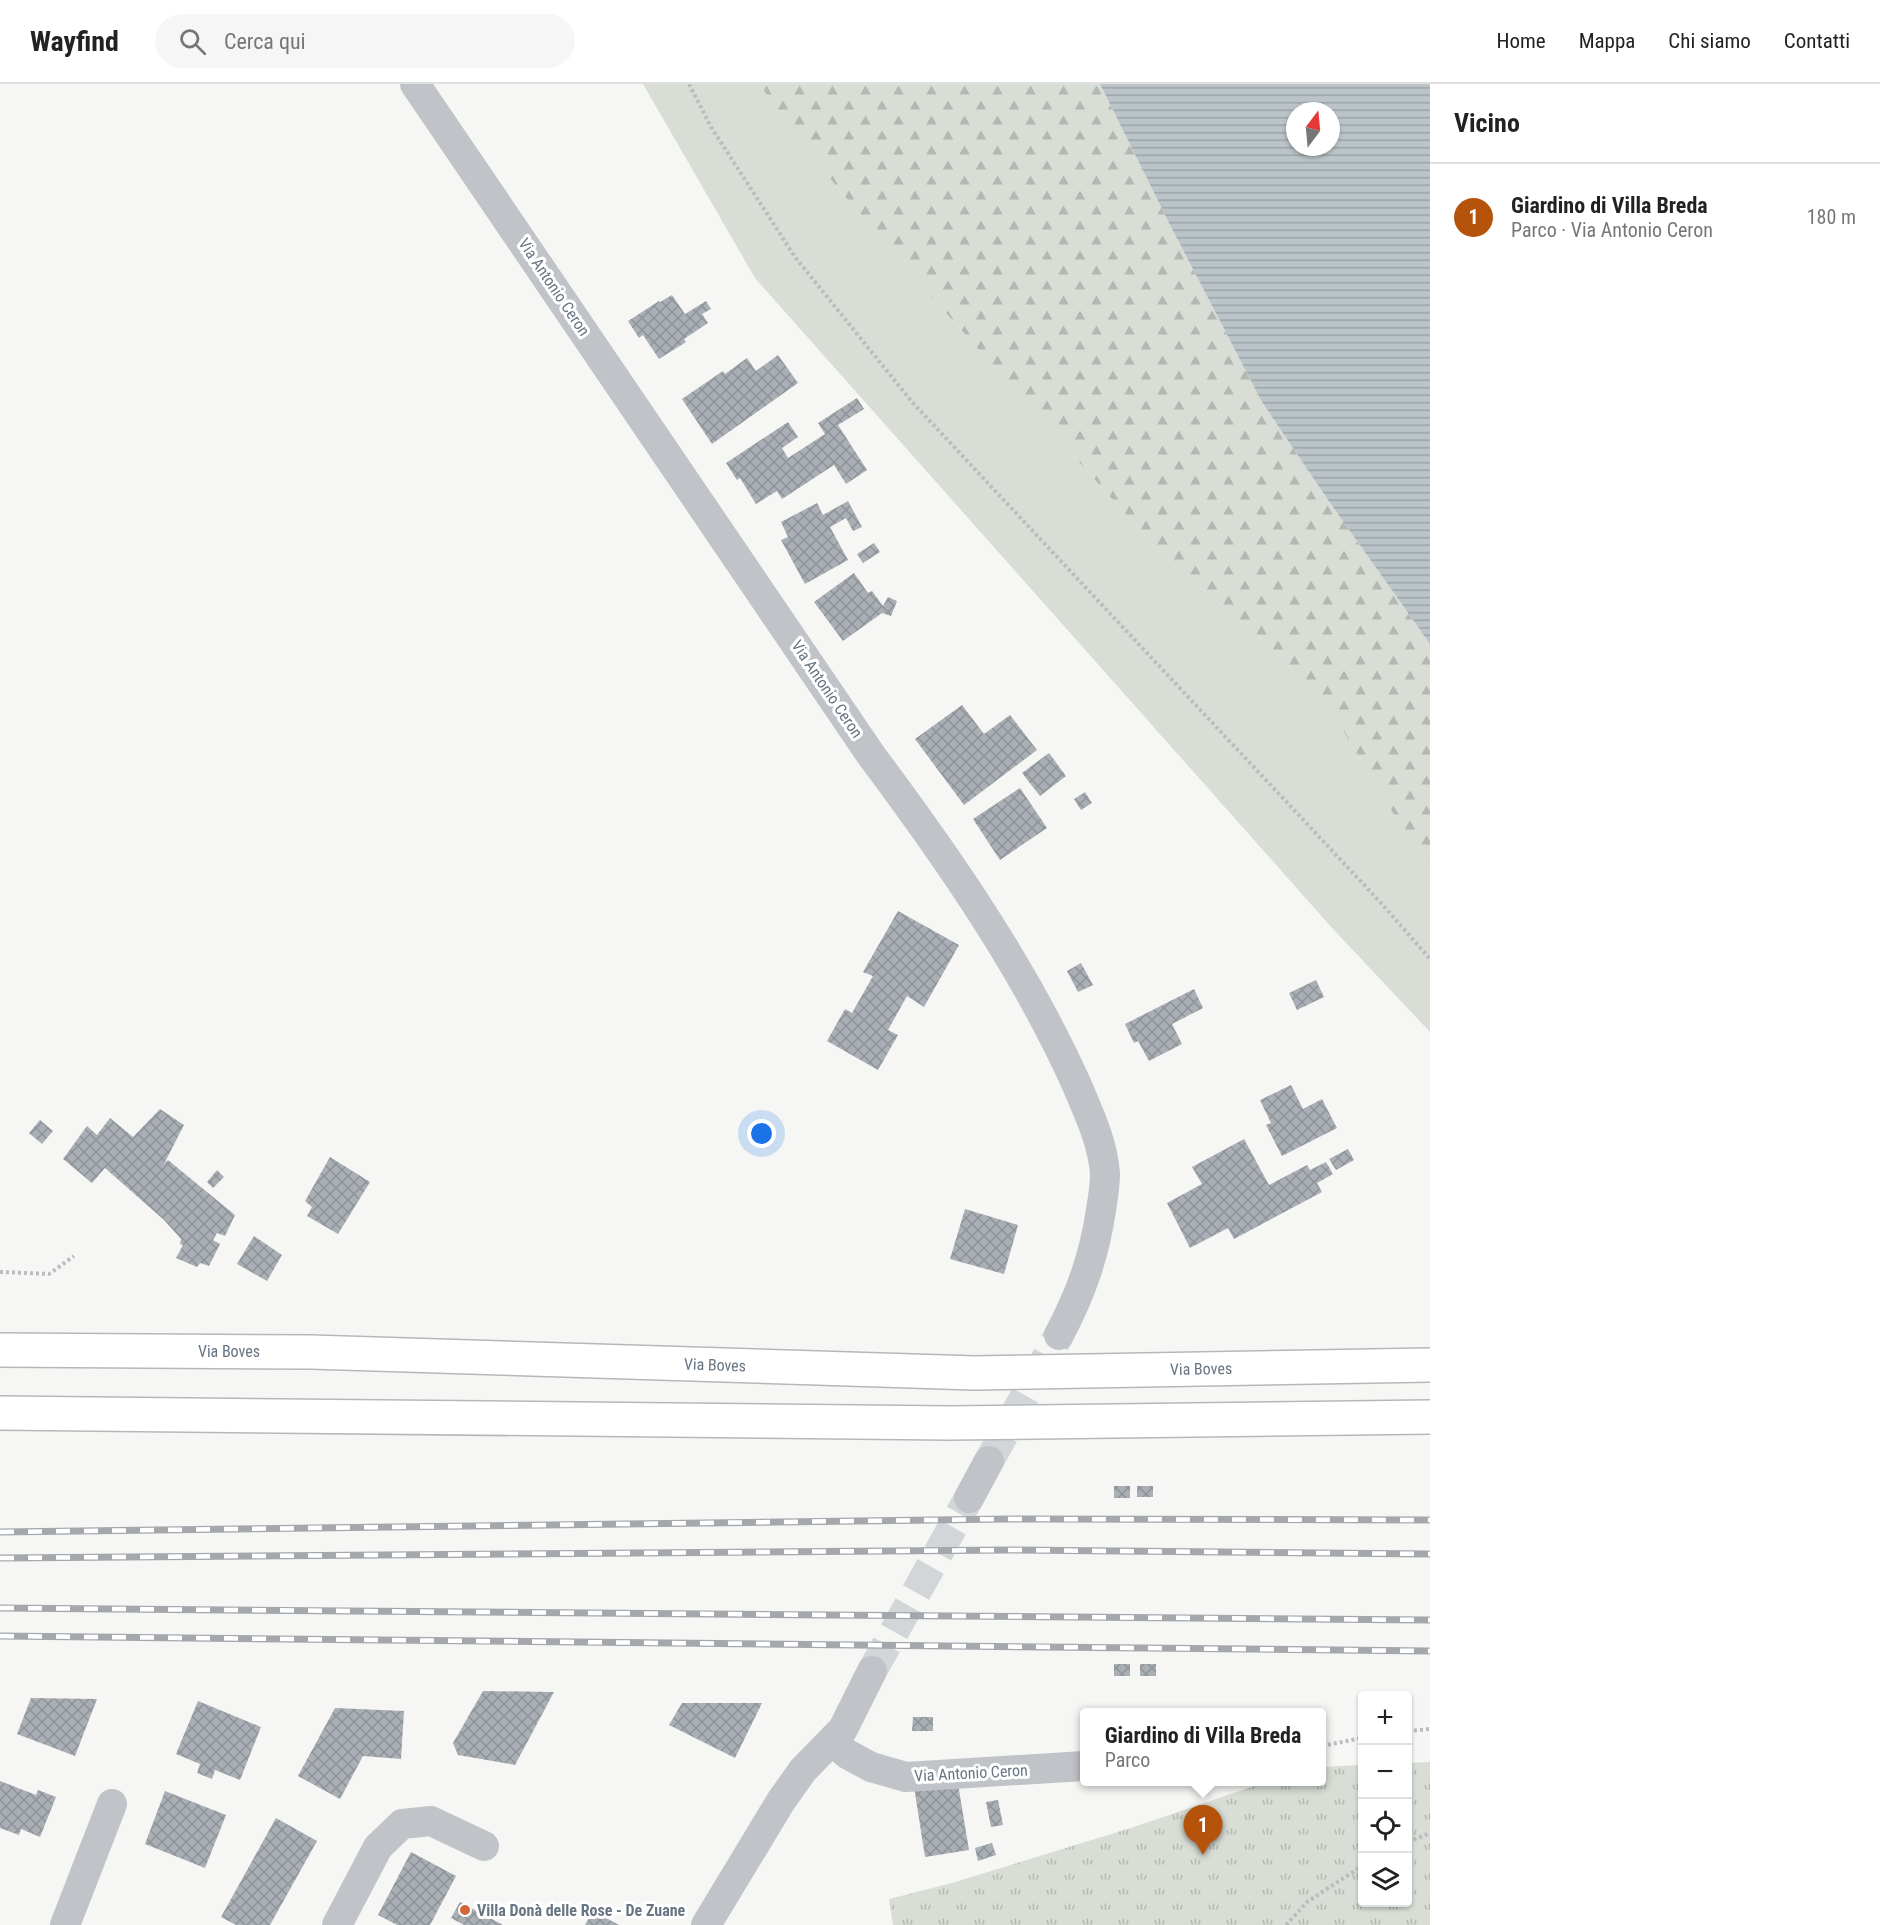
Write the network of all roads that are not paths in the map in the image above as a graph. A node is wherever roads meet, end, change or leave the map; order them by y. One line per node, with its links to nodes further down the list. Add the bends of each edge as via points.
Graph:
1 (416, 84): 2 (street, Via Antonio Ceron, via 871,755 924,826 1016,969 1057,1042 1099,1139 1105,1173 1091,1261 1077,1301)
2 (1059, 1335)
3 (0, 1350): 4 (highway, Via Boves, via 311,1352 975,1373)
4 (1430, 1365)
5 (0, 1413): 6 (highway, via 949,1423)
6 (1430, 1417)
7 (989, 1461): 8 (street)
8 (969, 1498)
9 (872, 1671): 10 (street, via 843,1729)
10 (832, 1741): 11 (street, Via Antonio Ceron, via 871,1767 906,1776); 16 (street, via 803,1770 781,1801)
11 (1080, 1767)
12 (112, 1804): 14 (street)
13 (484, 1846): 15 (street, via 431,1821 402,1824 378,1847)
14 (65, 1925)
15 (338, 1925)
16 (706, 1925)

